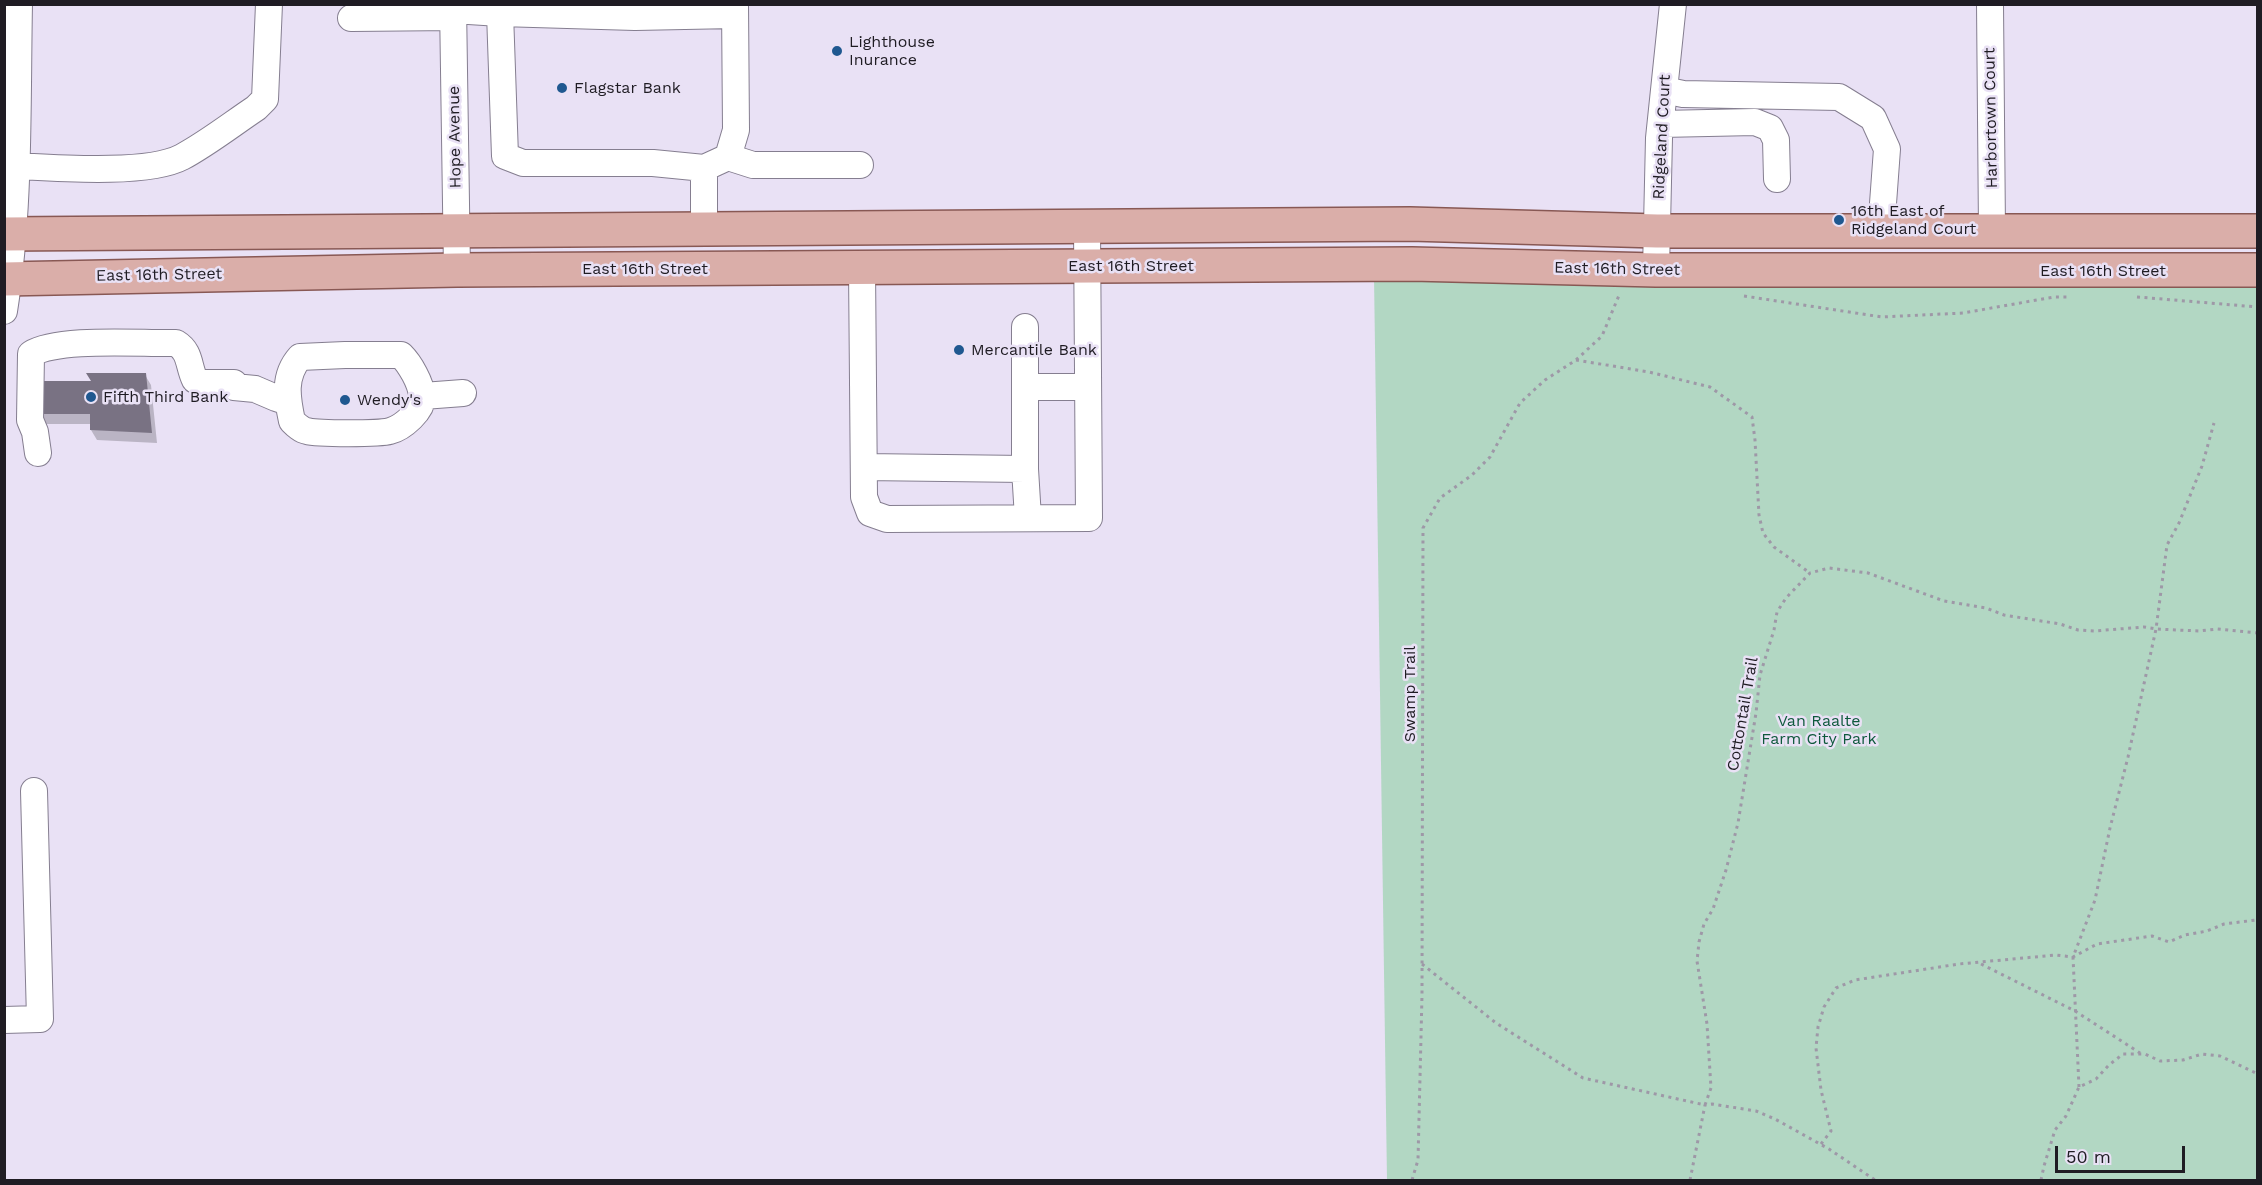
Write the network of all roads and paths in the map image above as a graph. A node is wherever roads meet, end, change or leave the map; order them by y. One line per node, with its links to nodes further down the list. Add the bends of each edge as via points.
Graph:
1 (19, 4): 13 (street)
2 (269, 4): 13 (street, via 265,99 180,158 114,168)
3 (1673, 4): 9 (street, Ridgeland Court)
4 (1990, 4): 21 (street, Harbortown Court)
5 (453, 10): 7 (street); 8 (street); 17 (street, Hope Avenue)
6 (735, 10): 7 (street, via 635,17); 11 (street, via 736,130)
7 (500, 13): 14 (street, via 505,156 522,163 653,163)
8 (351, 18)
9 (1664, 90): 10 (street, Ridgeland Court); 20 (street, via 1683,94 1839,98 1874,118 1887,149)
10 (1661, 124): 15 (street, via 1755,122 1770,128 1776,140); 19 (street, Ridgeland Court)
11 (728, 157): 12 (street, via 753,165); 14 (street)
12 (860, 165)
13 (16, 166): 23 (street)
14 (704, 168): 18 (street)
15 (1777, 179)
16 (1087, 226): 18 (main road); 19 (main road, via 1410,224); 24 (street)
17 (456, 230): 18 (main road); 23 (main road); 26 (street, Hope Avenue)
18 (704, 230)
19 (1657, 231): 20 (main road); 27 (street, Ridgeland Court)
20 (1884, 231): 21 (main road)
21 (1992, 231): 22 (main road)
22 (2258, 231)
23 (8, 234): 29 (street)
24 (1087, 266): 25 (main road, East 16th Street); 27 (main road, East 16th Street, via 1412,264); 39 (street)
25 (862, 268): 26 (main road, East 16th Street); 45 (street)
26 (457, 270): 29 (main road, East 16th Street)
27 (1656, 270): 28 (main road, East 16th Street)
28 (2258, 270)
29 (7, 279): 35 (street)
30 (1622, 286): 37 (path, Swamp Trail, via 1602,336)
31 (1736, 295): 33 (path, via 1882,317 1963,312)
32 (2128, 296): 34 (path)
33 (2075, 297)
34 (2258, 307)
35 (4, 311)
36 (1025, 327): 38 (street)
37 (1576, 360): 48 (path, via 1710,387 1752,417 1763,533 1774,547); 55 (path, Swamp Trail, via 1545,380 1520,403 1490,457 1472,476 1440,498 1423,528)
38 (1025, 387): 39 (street); 46 (street)
39 (1088, 387): 47 (street, via 1089,518)
40 (289, 389): 42 (street, via 292,367 300,357 401,355 410,364); 42 (street, via 292,421 304,431 389,432 404,424 421,405); 44 (street, via 234,381 202,383 195,380 189,357 176,344 71,344 39,349 31,354 29,378 30,420)
41 (463, 393): 42 (street)
42 (423, 396)
43 (2214, 423): 49 (path, via 2202,466 2167,545)
44 (39, 453)
45 (864, 467): 46 (street); 47 (street, via 864,497 870,513 887,519)
46 (1026, 469): 47 (street)
47 (1028, 518)
48 (1809, 573): 49 (path, via 1829,567 1868,573 1944,601 2078,630); 61 (path, Cottontail Trail, via 1777,612 1760,675 1738,823 1726,870 1699,942 1697,961 1712,1088)
49 (2156, 629): 50 (path); 53 (path, via 2095,900)
50 (2258, 633)
51 (34, 791): 57 (street, via 40,1019)
52 (2258, 917): 53 (path, via 2185,934 2169,942 2152,936 2097,944)
53 (2073, 957): 54 (path, via 2056,955); 56 (path)
54 (1979, 963): 56 (path); 62 (path, via 1855,980 1836,988 1818,1027 1821,1090 1831,1131)
55 (1422, 964): 61 (path, via 1496,1023 1584,1078); 63 (path, Swamp Trail, via 1418,1160)
56 (2075, 1011): 58 (path); 60 (path)
57 (4, 1020)
58 (2141, 1054): 59 (path, via 2160,1061 2202,1054 2220,1056); 60 (path, via 2122,1054 2096,1079)
59 (2258, 1074)
60 (2079, 1087): 66 (path, via 2055,1130)
61 (1705, 1105): 62 (path, via 1756,1112); 64 (path, Cottontail Trail)
62 (1821, 1144): 65 (path)
63 (1412, 1180)
64 (1690, 1180)
65 (1875, 1180)
66 (2042, 1180)

